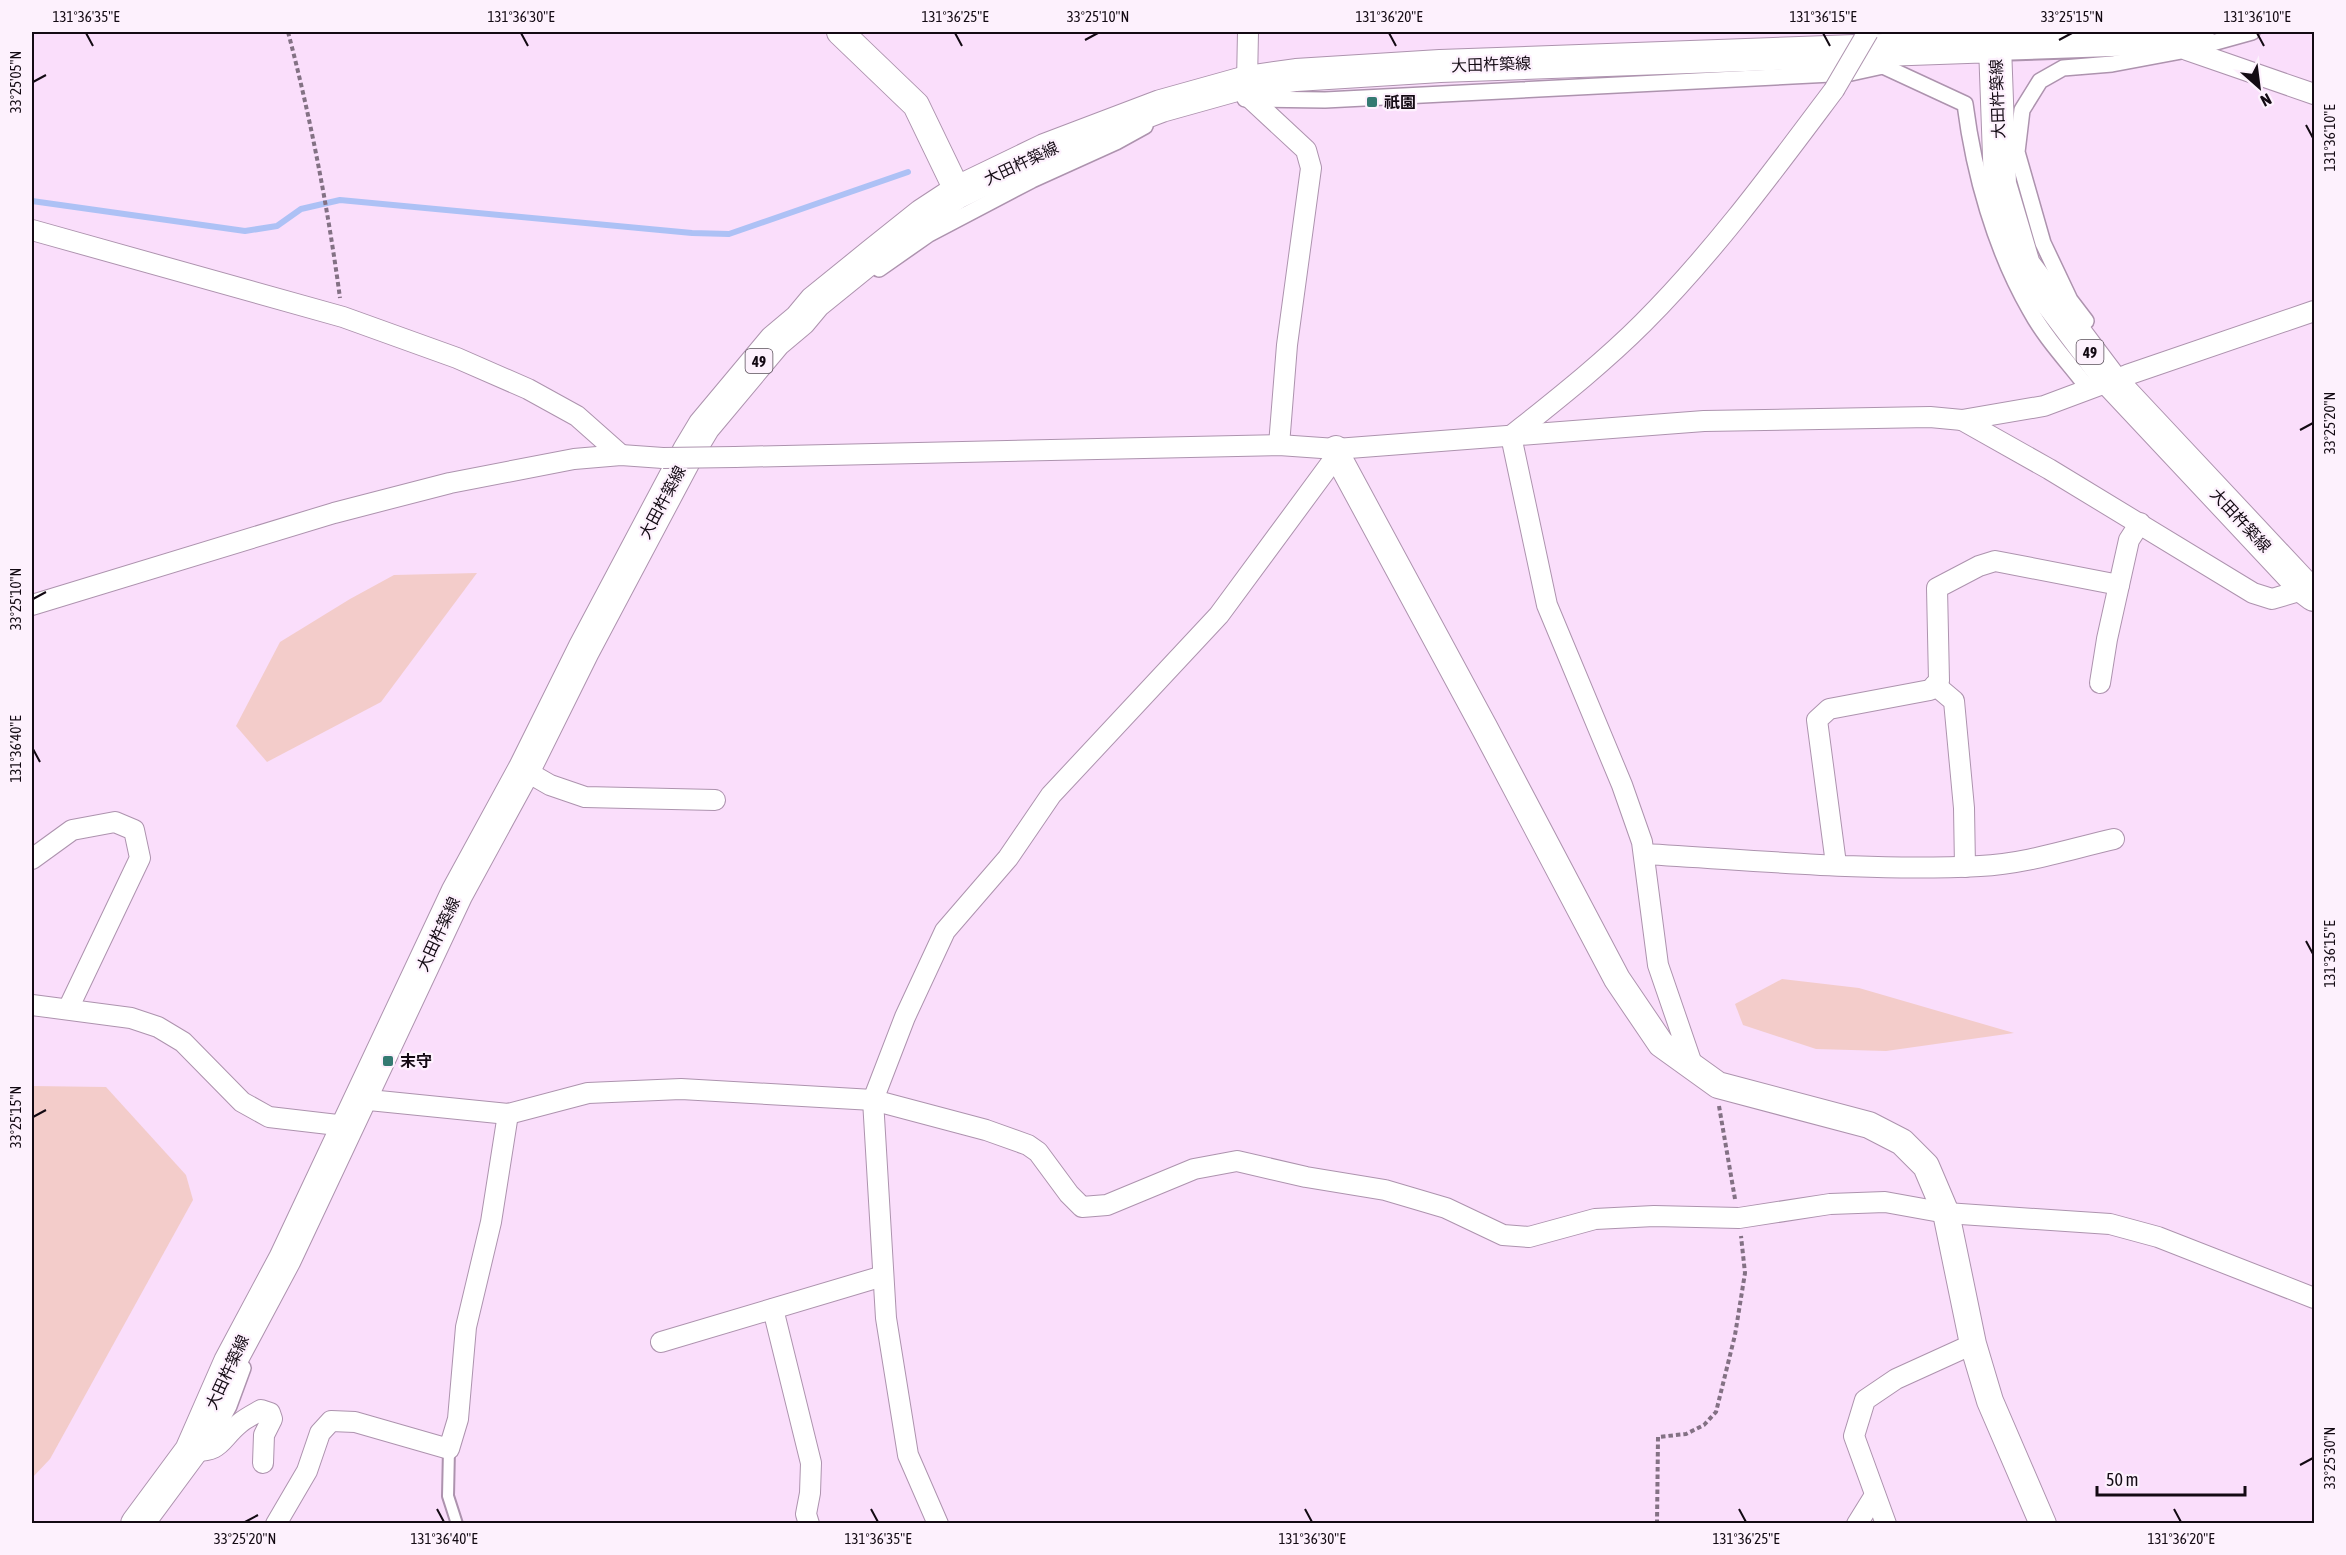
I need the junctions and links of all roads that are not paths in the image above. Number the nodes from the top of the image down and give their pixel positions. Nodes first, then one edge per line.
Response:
1 (840, 32) edge
2 (1248, 32) edge
3 (1868, 32) edge
4 (2252, 32) edge
5 (2064, 37) edge
6 (2185, 41) edge
7 (1995, 46) junction
8 (1249, 90) junction
9 (2314, 94) edge
10 (958, 192) junction
11 (32, 230) edge
12 (844, 298) dead end
13 (2314, 311) edge
14 (827, 313) dead end
15 (2112, 374) junction
16 (1962, 420) junction
17 (1511, 436) junction
18 (1279, 445) junction
19 (1336, 452) junction
20 (621, 455) junction
21 (2140, 523) junction
22 (2119, 585) junction
23 (2310, 592) edge
24 (32, 605) edge
25 (2100, 683) dead end
26 (1935, 685) junction
27 (527, 772) junction
28 (716, 800) dead end
29 (2114, 839) dead end
30 (1644, 854) junction
31 (32, 859) edge
32 (1836, 864) junction
33 (1965, 867) junction
34 (32, 1005) edge
35 (68, 1009) junction
36 (1693, 1067) junction
37 (873, 1100) junction
38 (358, 1110) junction
39 (508, 1114) junction
40 (1946, 1213) junction
41 (884, 1276) junction
42 (2314, 1298) edge
43 (773, 1309) junction
44 (661, 1342) dead end
45 (1973, 1344) junction
46 (449, 1449) junction
47 (198, 1451) junction
48 (263, 1463) dead end
49 (1875, 1495) junction
50 (804, 1522) edge
51 (137, 1524) edge
52 (155, 1524) edge
53 (276, 1524) edge
54 (457, 1524) edge
55 (938, 1524) edge
56 (1857, 1524) edge
57 (1886, 1524) edge
58 (2043, 1524) edge

1 - 10 street
2 - 8 street
3 - 17 street, bridge
4 - 6 street
5 - 6 main road
5 - 7 main road
6 - 9 street
6 - 15 street
7 - 8 main road, 大田杵築線 / 49
7 - 15 main road, 大田杵築線 / 49
8 - 10 main road, 大田杵築線 / 49
8 - 12 street
8 - 15 street
8 - 18 street
10 - 27 main road, 大田杵築線 / 49
11 - 20 street
13 - 15 street
14 - 27 street
15 - 16 street
15 - 23 main road, 大田杵築線 / 49
16 - 17 street
16 - 21 street
17 - 19 street
17 - 30 street
18 - 19 street
18 - 20 street, bridge
19 - 36 street
19 - 37 street
20 - 24 street
21 - 22 street
21 - 23 street
22 - 25 street
22 - 26 street
26 - 32 street
26 - 33 street
27 - 28 street
27 - 38 main road, 大田杵築線 / 49
29 - 33 street
30 - 32 street
30 - 36 street
31 - 35 street
32 - 33 street
34 - 35 street
35 - 38 street
36 - 40 street
37 - 39 street
37 - 40 street
37 - 41 street
38 - 39 street
38 - 47 main road, 大田杵築線 / 49
39 - 46 street
40 - 42 street
40 - 45 street
41 - 43 street
41 - 55 street
43 - 44 street
43 - 50 street
45 - 49 street
45 - 58 street
46 - 53 street
46 - 54 lane
47 - 48 street
47 - 51 main road, 大田杵築線 / 49
47 - 52 street
49 - 56 street
49 - 57 street

